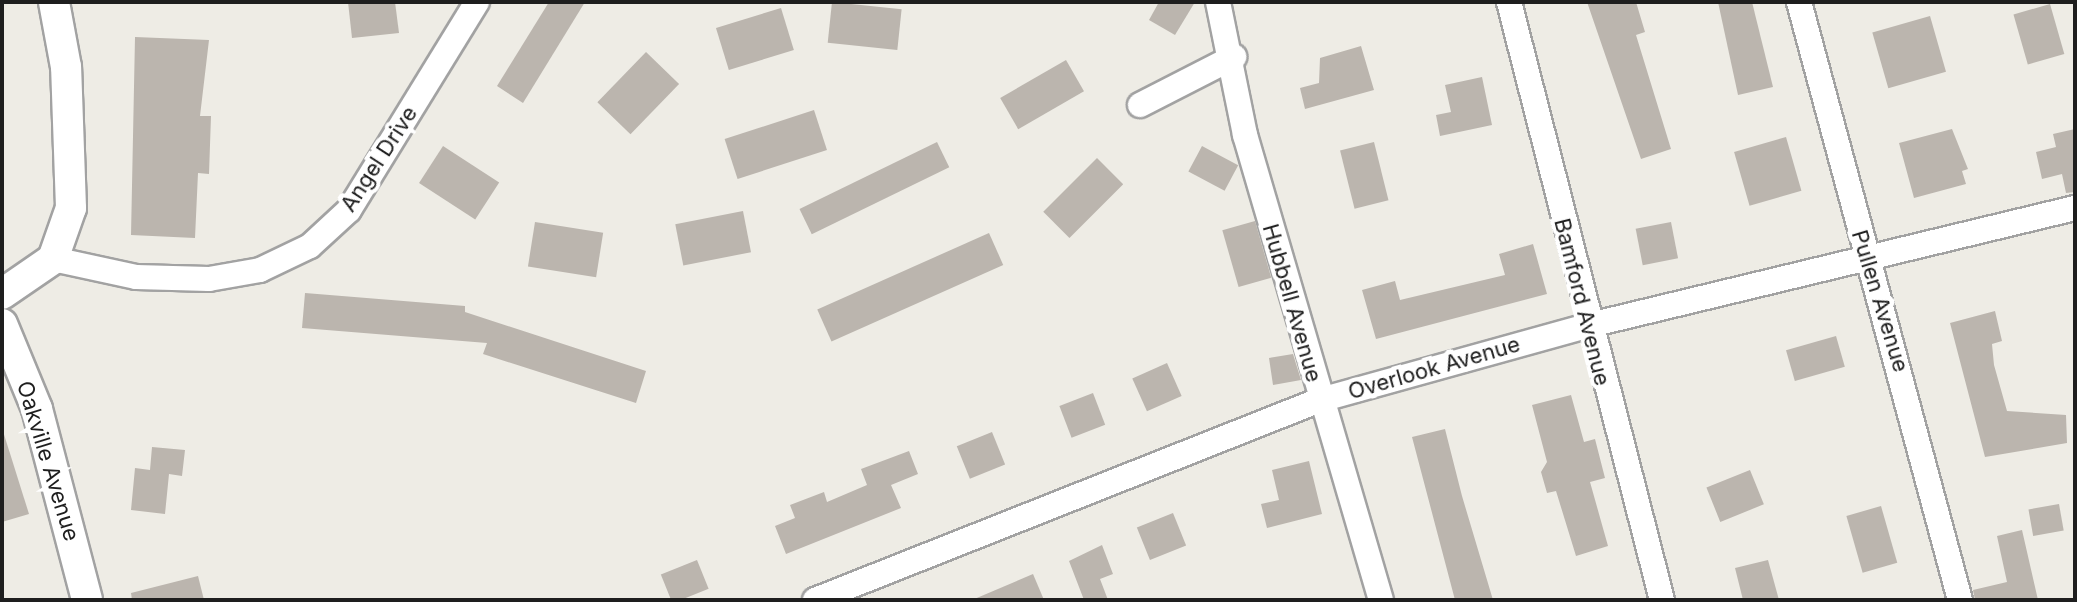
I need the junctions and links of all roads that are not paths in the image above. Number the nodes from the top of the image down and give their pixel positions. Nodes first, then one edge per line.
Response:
1 (54, 2) edge
2 (477, 2) edge
3 (1218, 2) edge
4 (1509, 2) edge
5 (1799, 2) edge
6 (1234, 57) junction
7 (1140, 105) dead end
8 (2075, 208) edge
9 (53, 259) junction
10 (1867, 263) junction
11 (2, 294) edge
12 (2, 324) edge
13 (1586, 326) junction
14 (1320, 400) junction
15 (87, 600) edge
16 (815, 600) edge
17 (1381, 600) edge
18 (1662, 600) edge
19 (1960, 600) edge

1 - 9 street
2 - 9 street, Angel Drive
3 - 6 street, Hubbell Avenue
4 - 13 street, Bamford Avenue
5 - 10 street, Pullen Avenue
6 - 7 street
6 - 14 street, Hubbell Avenue
8 - 10 street, Overlook Avenue
9 - 11 street
10 - 13 street, Overlook Avenue
10 - 19 street, Pullen Avenue
12 - 15 street, Oakville Avenue
13 - 14 street, Overlook Avenue
13 - 18 street, Bamford Avenue
14 - 16 street, Overlook Avenue
14 - 17 street, Hubbell Avenue

